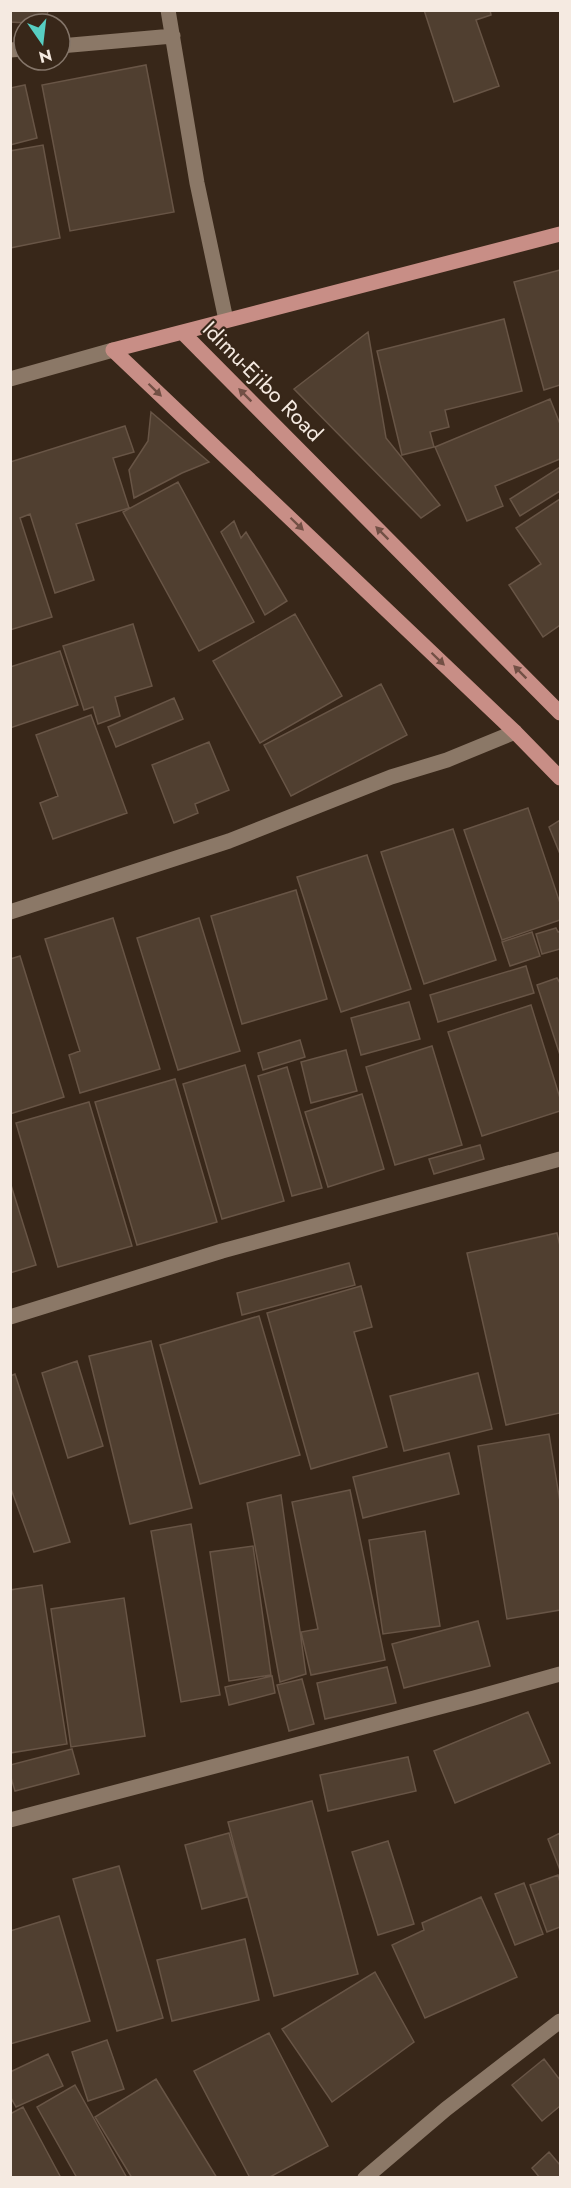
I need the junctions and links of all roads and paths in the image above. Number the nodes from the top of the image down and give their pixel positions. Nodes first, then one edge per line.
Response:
1 (168, 10) edge
2 (173, 36) junction
3 (72, 45) edge
4 (561, 234) edge
5 (226, 320) junction
6 (183, 333) junction
7 (113, 350) junction
8 (10, 379) edge
9 (561, 713) edge
10 (515, 732) junction
11 (561, 778) edge
12 (10, 912) edge
13 (561, 1159) edge
14 (10, 1317) edge
15 (561, 1674) edge
16 (10, 1820) edge
17 (561, 2021) edge
18 (365, 2178) edge

1 - 2 street
2 - 3 street
2 - 5 street
4 - 5 main road, Idimu-Ejibo Road
5 - 6 main road, Idimu-Ejibo Road
6 - 7 main road
9 -> 6 main road, Idimu-Ejibo Road
7 - 8 street
7 -> 10 main road
10 - 11 main road
10 - 12 street
13 - 14 street
15 - 16 street
17 - 18 street

